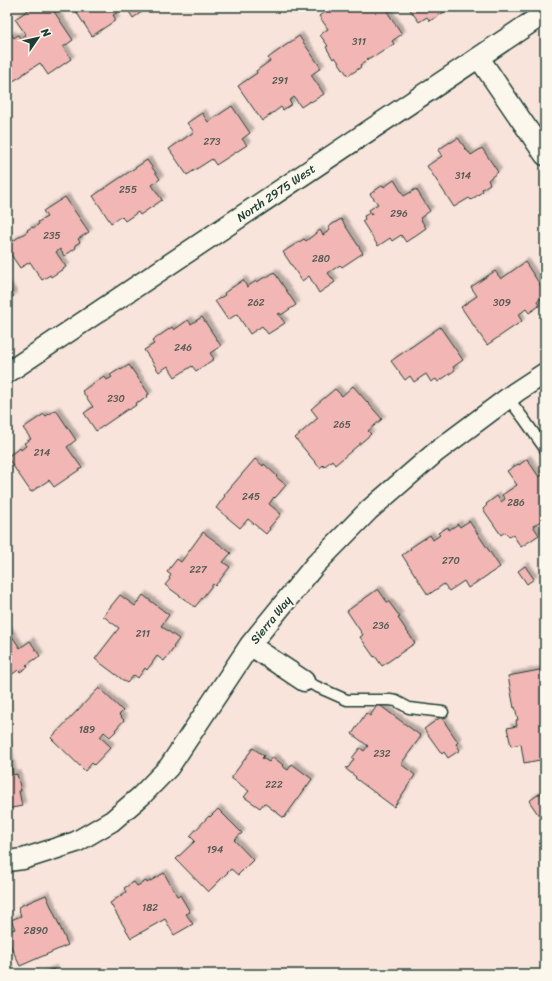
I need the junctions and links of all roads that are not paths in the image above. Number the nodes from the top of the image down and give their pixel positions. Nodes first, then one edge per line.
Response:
1 (545, 13) edge
2 (479, 58) junction
3 (545, 155) edge
4 (7, 373) edge
5 (545, 373) edge
6 (508, 398) junction
7 (545, 449) edge
8 (250, 645) junction
9 (304, 680) joint
10 (443, 712) dead end
11 (7, 861) edge

1 - 2 street, North 2975 West
2 - 3 street
2 - 4 street, North 2975 West
5 - 6 street, Sierra Way
6 - 7 lane
6 - 8 street, Sierra Way
8 - 9 street
8 - 11 street, Sierra Way
9 - 10 lane

